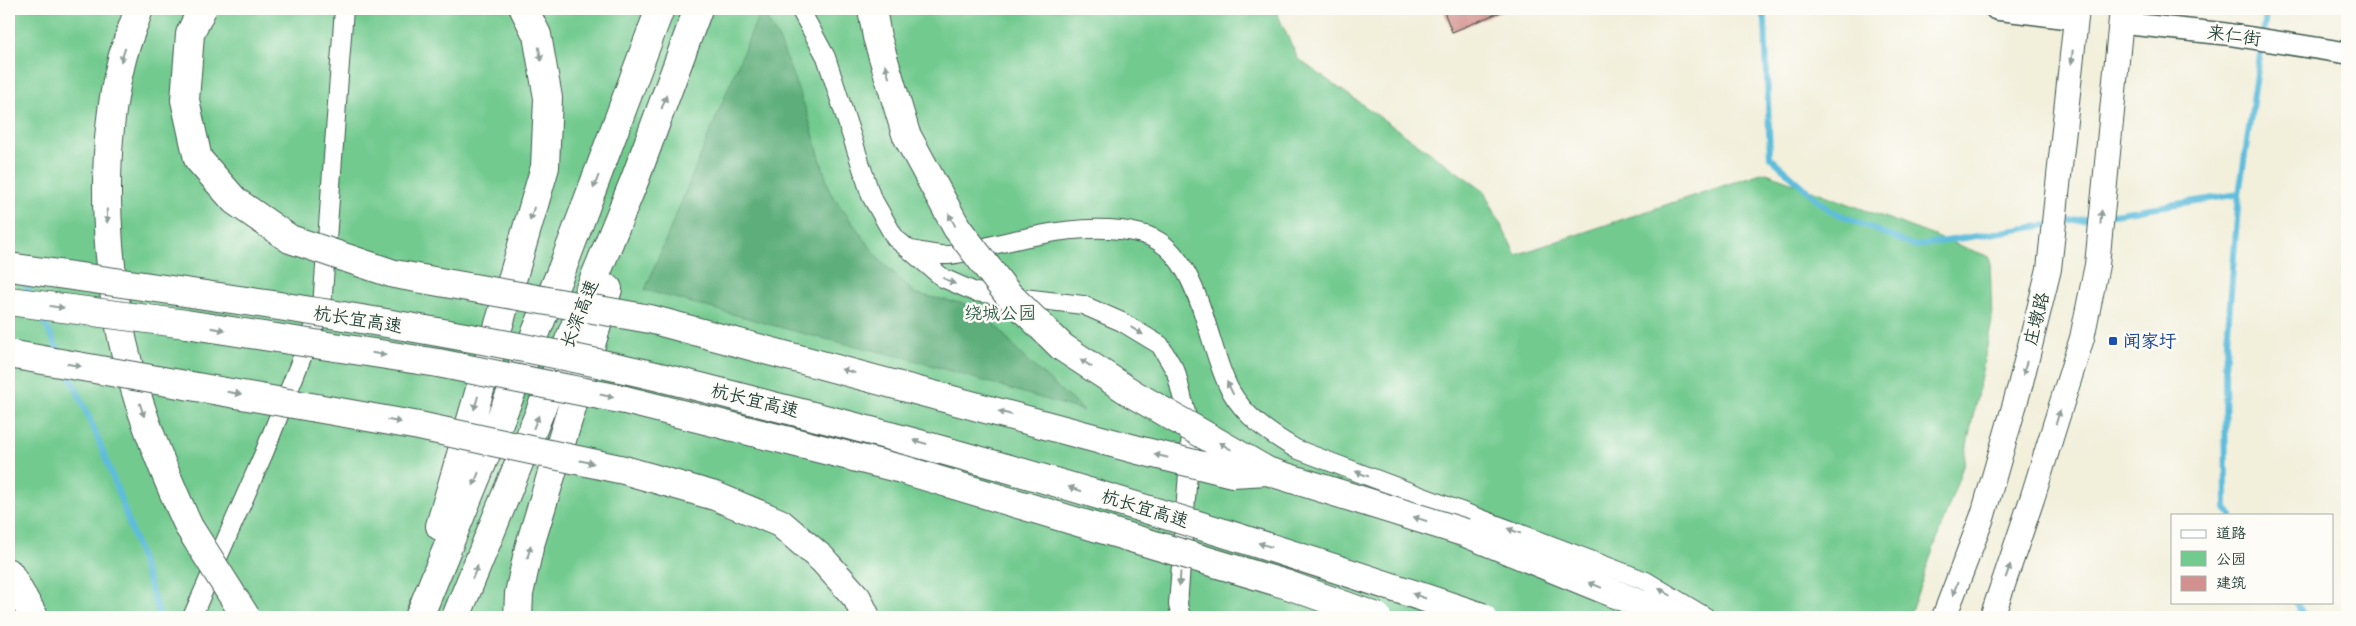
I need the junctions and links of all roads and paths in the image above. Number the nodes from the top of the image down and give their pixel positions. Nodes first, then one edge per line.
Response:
1 (139, 9) edge
2 (202, 9) edge
3 (344, 9) edge
4 (524, 9) edge
5 (660, 9) edge
6 (698, 9) edge
7 (800, 9) edge
8 (872, 9) edge
9 (1996, 9) edge
10 (2077, 14) edge
11 (2121, 16) edge
12 (2339, 52) edge
13 (635, 179) junction
14 (911, 250) junction
15 (9, 267) edge
16 (9, 301) edge
17 (9, 354) edge
18 (1267, 471) junction
19 (9, 573) edge
20 (34, 617) edge
21 (192, 617) edge
22 (246, 617) edge
23 (414, 617) edge
24 (419, 617) edge
25 (456, 617) edge
26 (518, 617) edge
27 (866, 617) edge
28 (1181, 617) edge
29 (1376, 617) edge
30 (1482, 617) edge
31 (1672, 617) edge
32 (1706, 617) edge
33 (1944, 617) edge
34 (1992, 617) edge

1 -> 22 highway, bridge
18 -> 2 highway, bridge
3 - 21 street
4 -> 23 highway
5 -> 24 highway, 长深高速
13 -> 6 highway, 长深高速
7 - 14 street
18 -> 8 highway, bridge
9 - 10 street
10 -> 33 main road, 庄墩路
11 - 12 street, 来仁街
34 -> 11 main road
25 -> 13 highway, 长深高速
26 -> 13 highway
14 -> 28 street
32 -> 14 street
30 -> 15 highway, 杭长宜高速, bridge
16 -> 29 highway, 杭长宜高速, bridge
17 -> 27 highway, bridge
31 -> 18 highway, bridge
19 - 20 highway

